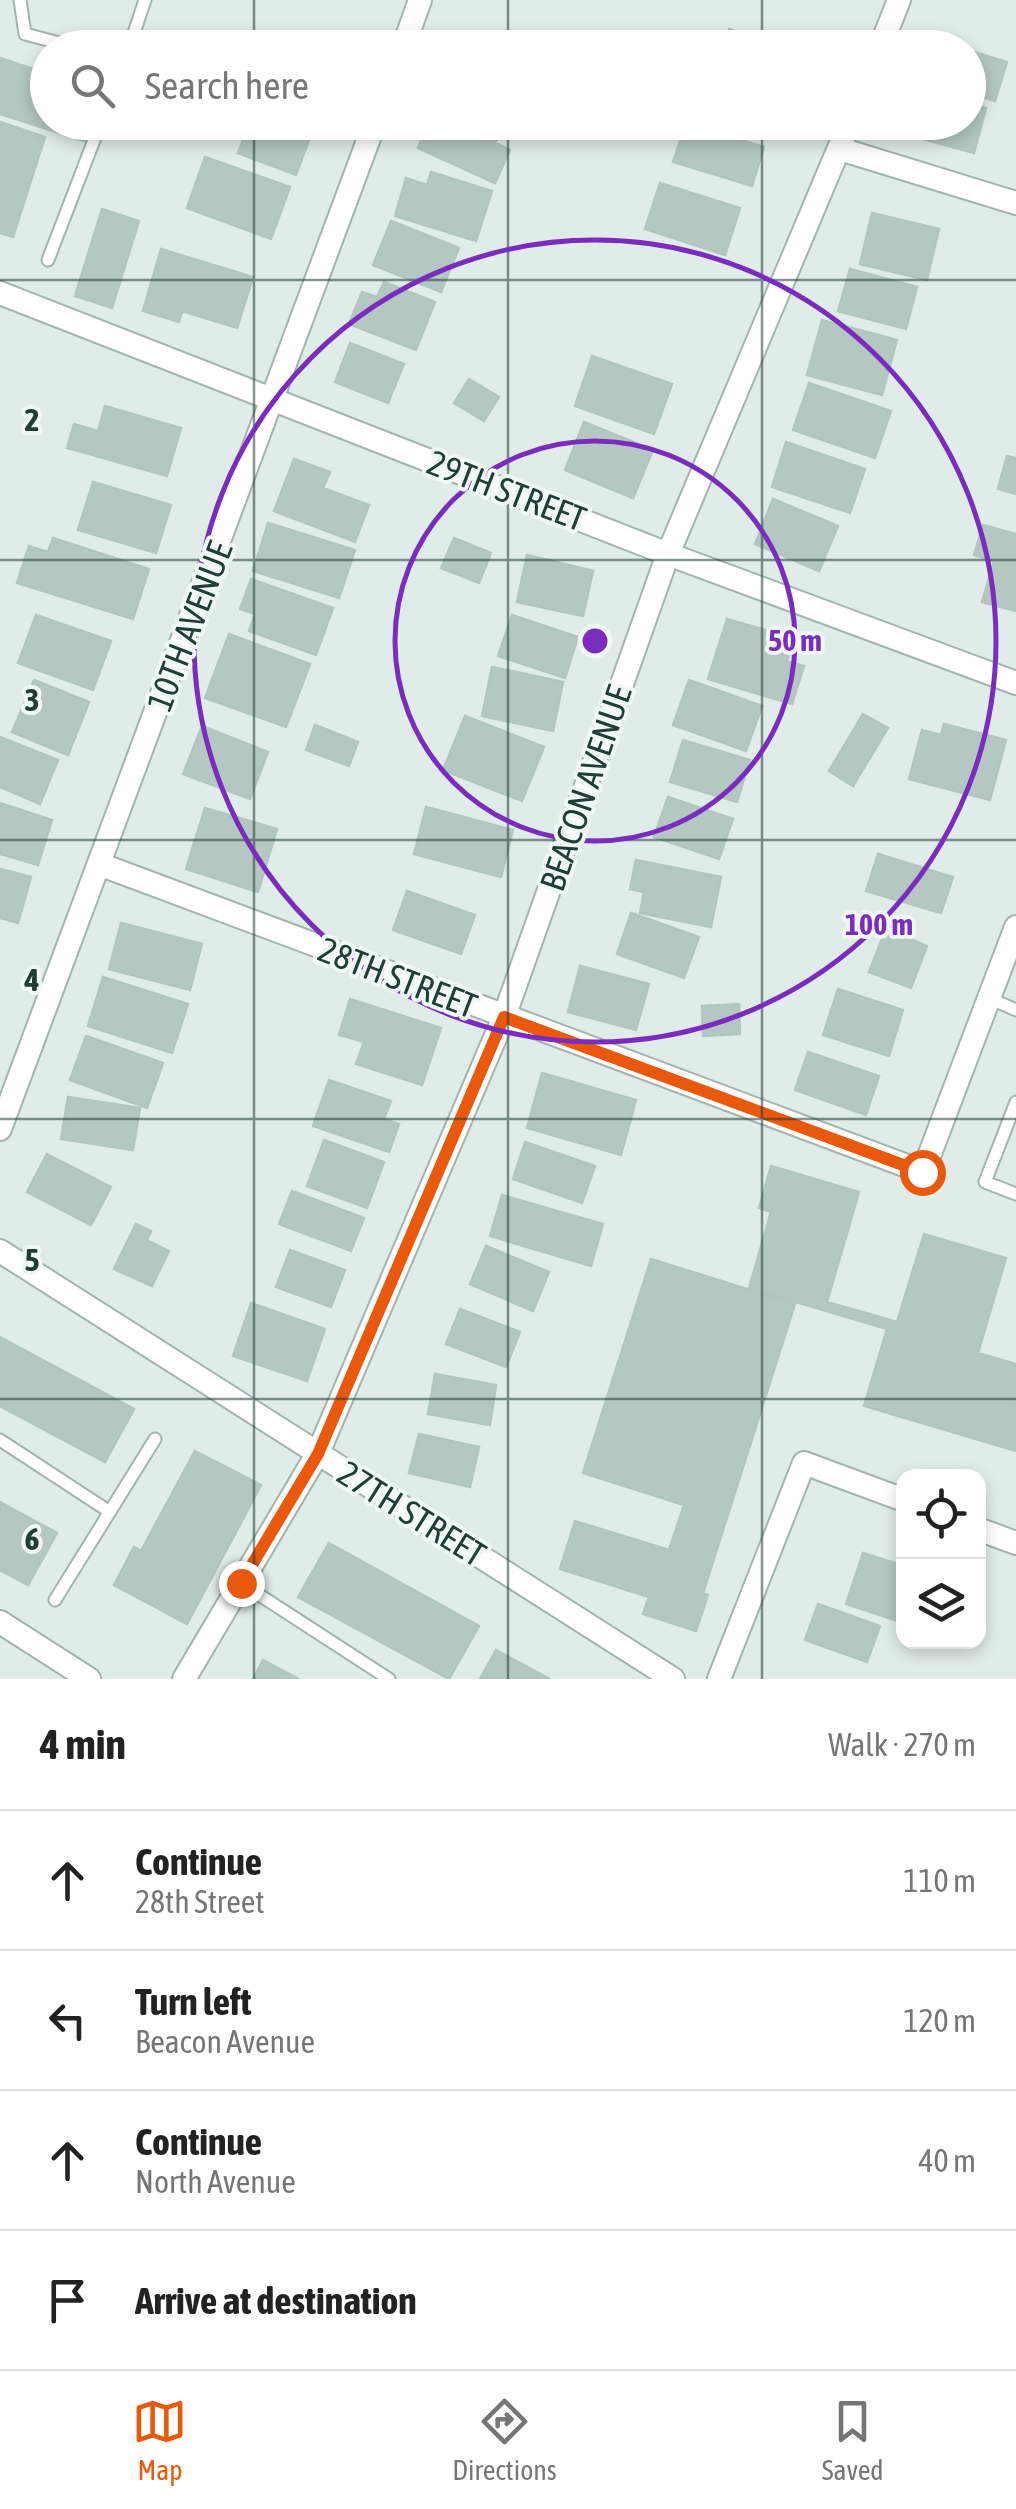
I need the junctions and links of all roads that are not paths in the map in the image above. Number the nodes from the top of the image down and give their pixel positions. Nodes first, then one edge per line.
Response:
1 (20, 0) edge
2 (145, 0) edge
3 (420, 0) edge
4 (899, 0) edge
5 (135, 30) edge
6 (409, 30) edge
7 (887, 30) edge
8 (30, 35) edge
9 (94, 140) edge
10 (369, 140) edge
11 (843, 140) edge
12 (840, 148) junction
13 (1016, 204) edge
14 (48, 260) dead end
15 (0, 293) edge
16 (274, 399) junction
17 (668, 554) junction
18 (1016, 683) edge
19 (99, 864) junction
20 (1016, 927) edge
21 (991, 999) junction
22 (1016, 1010) edge
23 (504, 1017) junction
24 (1016, 1102) edge
25 (0, 1128) edge
26 (1016, 1194) edge
27 (0, 1251) edge
28 (156, 1439) dead end
29 (0, 1440) edge
30 (318, 1454) junction
31 (896, 1497) edge
32 (110, 1512) junction
33 (986, 1532) edge
34 (1016, 1543) edge
35 (241, 1583) junction
36 (55, 1600) dead end
37 (0, 1622) edge
38 (89, 1679) edge
39 (184, 1679) edge
40 (389, 1679) edge
41 (673, 1679) edge
42 (719, 1679) edge

1 - 8 lane
2 - 5 lane
3 - 6 street
4 - 7 street
9 - 14 lane
10 - 16 street, 10TH AVENUE
11 - 12 street, BEACON AVENUE
12 - 13 street
12 - 17 street, BEACON AVENUE
15 - 16 street, 29TH STREET
16 - 17 street, 29TH STREET
16 - 19 street, 10TH AVENUE
17 - 18 street, 29TH STREET
17 - 23 street, BEACON AVENUE
19 - 23 street, 28TH STREET
19 - 25 street, 10TH AVENUE
20 - 21 street
21 - 22 lane
21 - 23 street, 28TH STREET
23 - 30 street, BEACON AVENUE
24 - 26 lane
27 - 30 street, 27TH STREET
28 - 32 lane
29 - 32 lane
30 - 35 street, BEACON AVENUE
30 - 41 street, 27TH STREET
31 - 42 street
32 - 36 lane
33 - 34 street
35 - 39 street, BEACON AVENUE
35 - 40 lane
37 - 38 street

